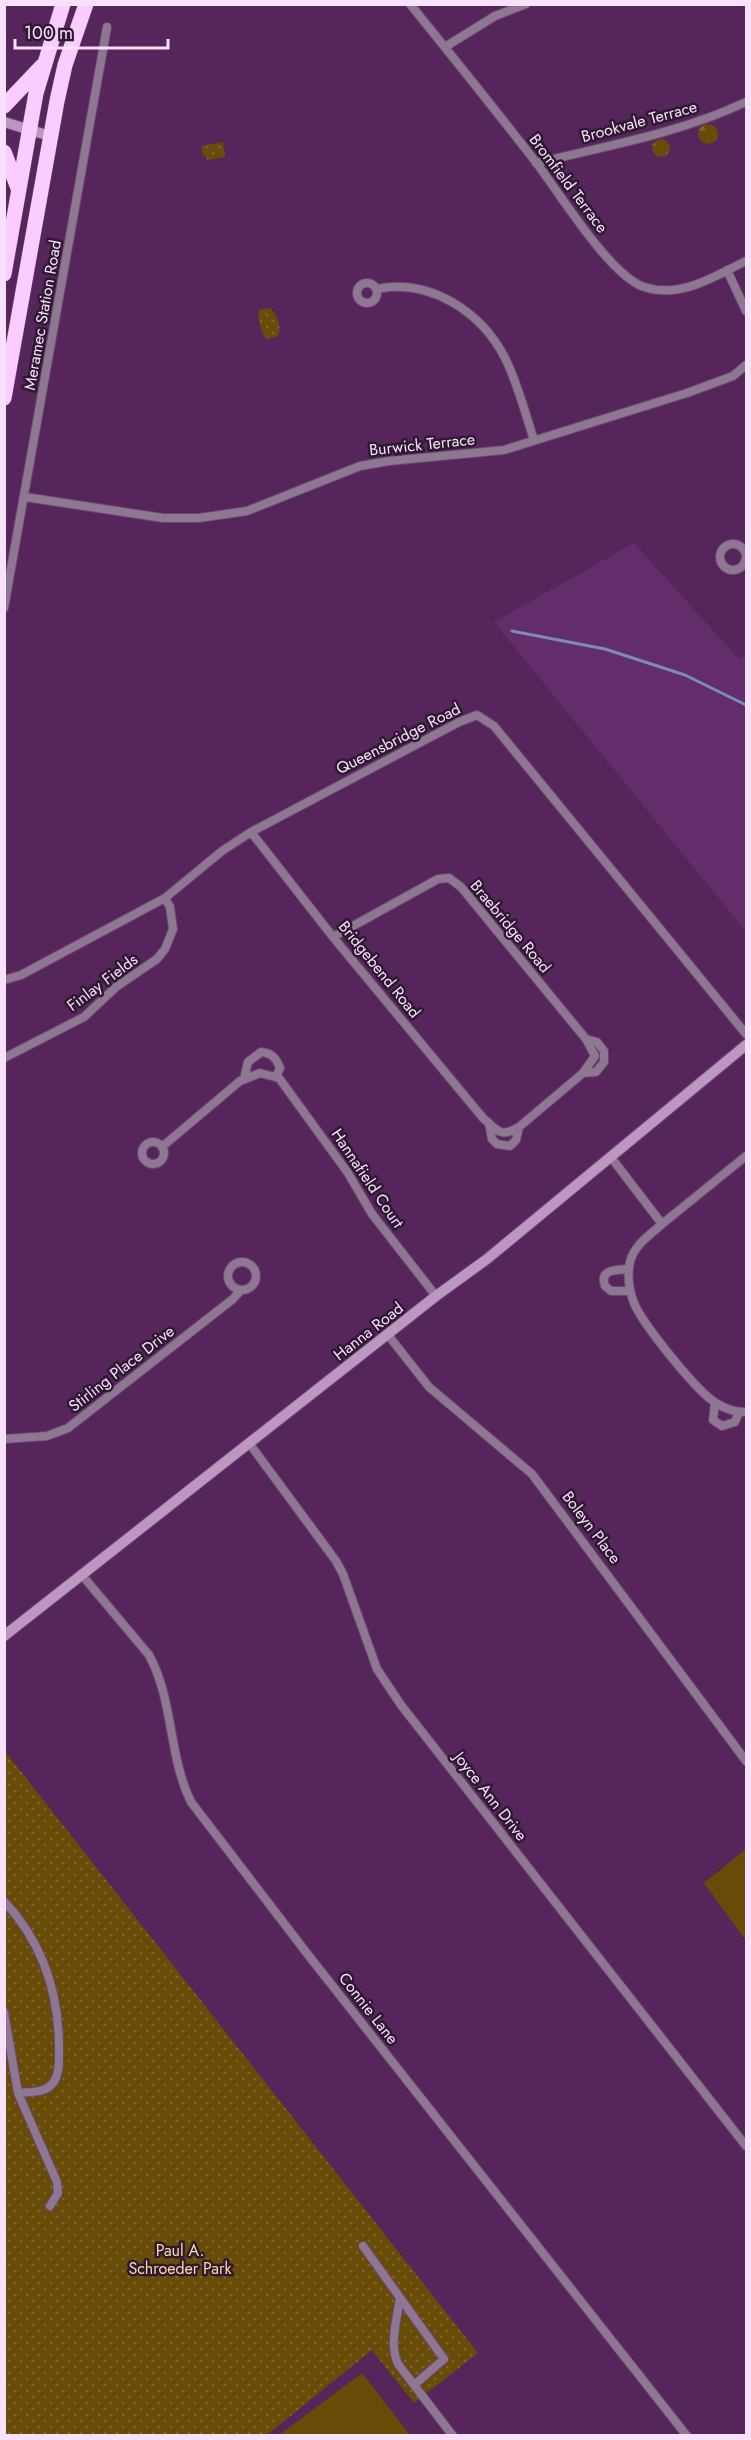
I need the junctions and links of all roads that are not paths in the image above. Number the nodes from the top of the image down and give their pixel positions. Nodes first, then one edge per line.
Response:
1 (63, 4) edge
2 (86, 4) edge
3 (410, 4) edge
4 (526, 4) edge
5 (107, 27) dead end
6 (445, 47) junction
7 (44, 64) junction
8 (747, 102) edge
9 (4, 106) edge
10 (4, 122) edge
11 (4, 130) edge
12 (28, 131) junction
13 (50, 136) junction
14 (4, 152) edge
15 (536, 163) junction
16 (19, 193) junction
17 (747, 261) edge
18 (728, 270) junction
19 (4, 274) edge
20 (377, 289) dead end
21 (747, 311) edge
22 (747, 365) edge
23 (4, 398) edge
24 (534, 440) junction
25 (25, 497) junction
26 (4, 608) edge
27 (251, 832) junction
28 (165, 898) junction
29 (333, 937) junction
30 (4, 980) edge
31 (747, 1034) edge
32 (586, 1039) junction
33 (747, 1045) edge
34 (595, 1056) joint
35 (4, 1058) edge
36 (583, 1073) junction
37 (276, 1077) junction
38 (244, 1079) junction
39 (489, 1123) junction
40 (519, 1127) junction
41 (162, 1146) dead end
42 (610, 1156) junction
43 (747, 1156) edge
44 (662, 1224) junction
45 (629, 1269) junction
46 (241, 1290) dead end
47 (630, 1291) junction
48 (436, 1296) junction
49 (388, 1335) junction
50 (715, 1403) junction
51 (743, 1412) edge
52 (4, 1439) edge
53 (249, 1443) junction
54 (81, 1574) junction
55 (4, 1636) edge
56 (747, 1761) edge
57 (4, 1901) edge
58 (4, 2012) edge
59 (18, 2093) junction
60 (747, 2146) edge
61 (50, 2206) dead end
62 (363, 2246) dead end
63 (400, 2298) junction
64 (414, 2385) junction
65 (453, 2436) edge
66 (687, 2436) edge

1 - 7 highway
2 - 13 highway
3 - 6 street, Bromfield Terrace
4 - 6 street
5 - 25 street, Meramec Station Road
6 - 15 street, Bromfield Terrace
7 - 9 highway
7 - 12 highway
8 - 15 street, Brookvale Terrace
10 - 12 street
11 - 12 street
12 - 13 street
12 - 16 highway
13 - 23 highway
14 - 16 highway
15 - 18 street, Bromfield Terrace
16 - 19 highway
17 - 18 street, Bromfield Terrace
18 - 21 street
20 - 24 street
22 - 24 street, Burwick Terrace
24 - 25 street, Burwick Terrace
25 - 26 street, Meramec Station Road
27 - 28 street, Queensbridge Road
27 - 29 street, Bridgebend Road
27 - 31 street, Queensbridge Road
28 - 30 street, Queensbridge Road
28 - 35 street, Finlay Fields
29 - 32 street, Braebridge Road
29 - 39 street, Bridgebend Road
32 - 34 street, Braebridge Road
32 - 36 street, Braebridge Road
33 - 42 street, Hanna Road
34 - 36 street, Bridgebend Road
36 - 40 street, Bridgebend Road
37 - 38 street
37 - 38 street, Hannafield Court
37 - 48 street, Hannafield Court
38 - 41 street, Hannafield Court
39 - 40 street
39 - 40 street, Bridgebend Road
42 - 44 street
42 - 48 street, Hanna Road
43 - 44 street
44 - 45 street
45 - 47 street
45 - 47 street
46 - 52 street, Stirling Place Drive
47 - 50 street
48 - 49 street, Hanna Road
49 - 53 street, Hanna Road
49 - 56 street, Boleyn Place
50 - 51 street
50 - 51 street
53 - 54 street, Hanna Road
53 - 60 street, Joyce Ann Drive
54 - 55 street, Hanna Road
54 - 66 street, Connie Lane
57 - 59 street
58 - 59 street
59 - 61 street
62 - 63 street
63 - 64 street
63 - 64 street
64 - 65 street

